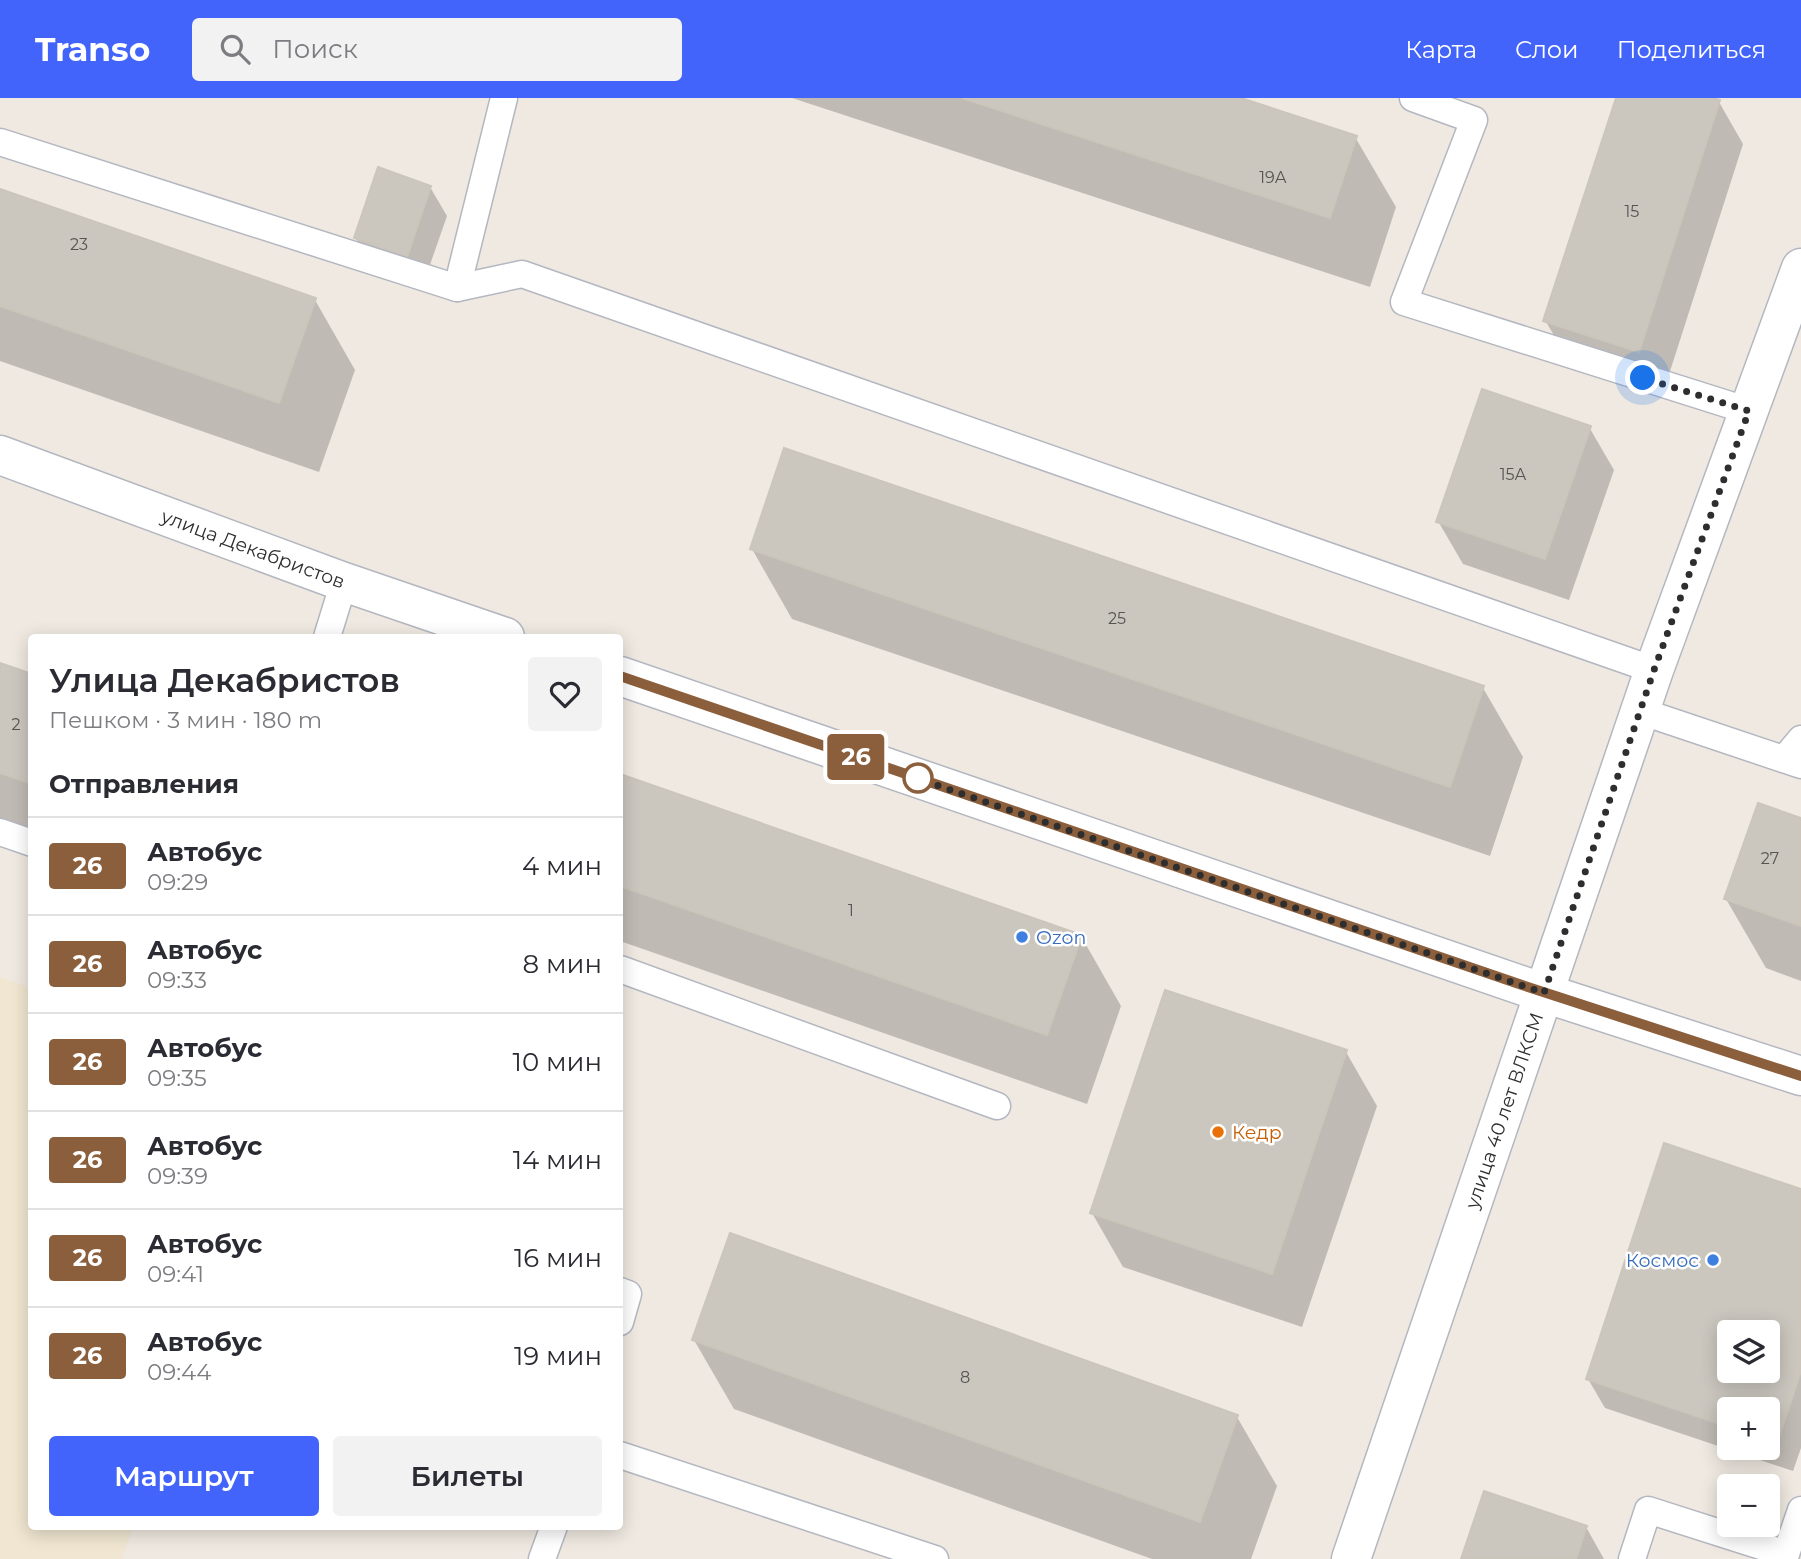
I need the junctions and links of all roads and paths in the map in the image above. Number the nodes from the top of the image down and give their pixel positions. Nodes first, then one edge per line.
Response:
1 (504, 98) edge
2 (1413, 98) edge
3 (1478, 109) edge
4 (0, 142) edge
5 (1801, 268) edge
6 (457, 288) junction
7 (1749, 411) junction
8 (0, 455) edge
9 (344, 582) junction
10 (328, 634) edge
11 (496, 634) edge
12 (1654, 670) junction
13 (623, 677) edge
14 (1640, 711) junction
15 (1801, 739) edge
16 (1793, 762) edge
17 (0, 832) edge
18 (28, 842) edge
19 (623, 970) edge
20 (1544, 993) junction
21 (1801, 1076) edge
22 (997, 1105) dead end
23 (623, 1292) edge
24 (623, 1312) edge
25 (623, 1456) edge
26 (1801, 1510) edge
27 (553, 1530) edge
28 (542, 1559) edge
29 (935, 1559) edge
30 (1351, 1559) edge
31 (1632, 1559) edge

1 - 6 lane
2 - 3 lane
3 - 7 lane
4 - 6 lane
5 - 7 main road, улица 40 лет ВЛКСМ
6 - 12 lane
7 - 12 main road, улица 40 лет ВЛКСМ
8 - 9 main road, улица Декабристов
9 - 10 lane
9 - 11 main road, улица Декабристов
12 - 14 main road, улица 40 лет ВЛКСМ
13 - 20 main road
14 - 16 lane
14 - 20 main road, улица 40 лет ВЛКСМ
15 - 16 lane
17 - 18 lane
19 - 22 lane
20 - 21 main road
20 - 30 main road, улица 40 лет ВЛКСМ
23 - 24 lane
25 - 29 lane
26 - 31 lane
27 - 28 lane

